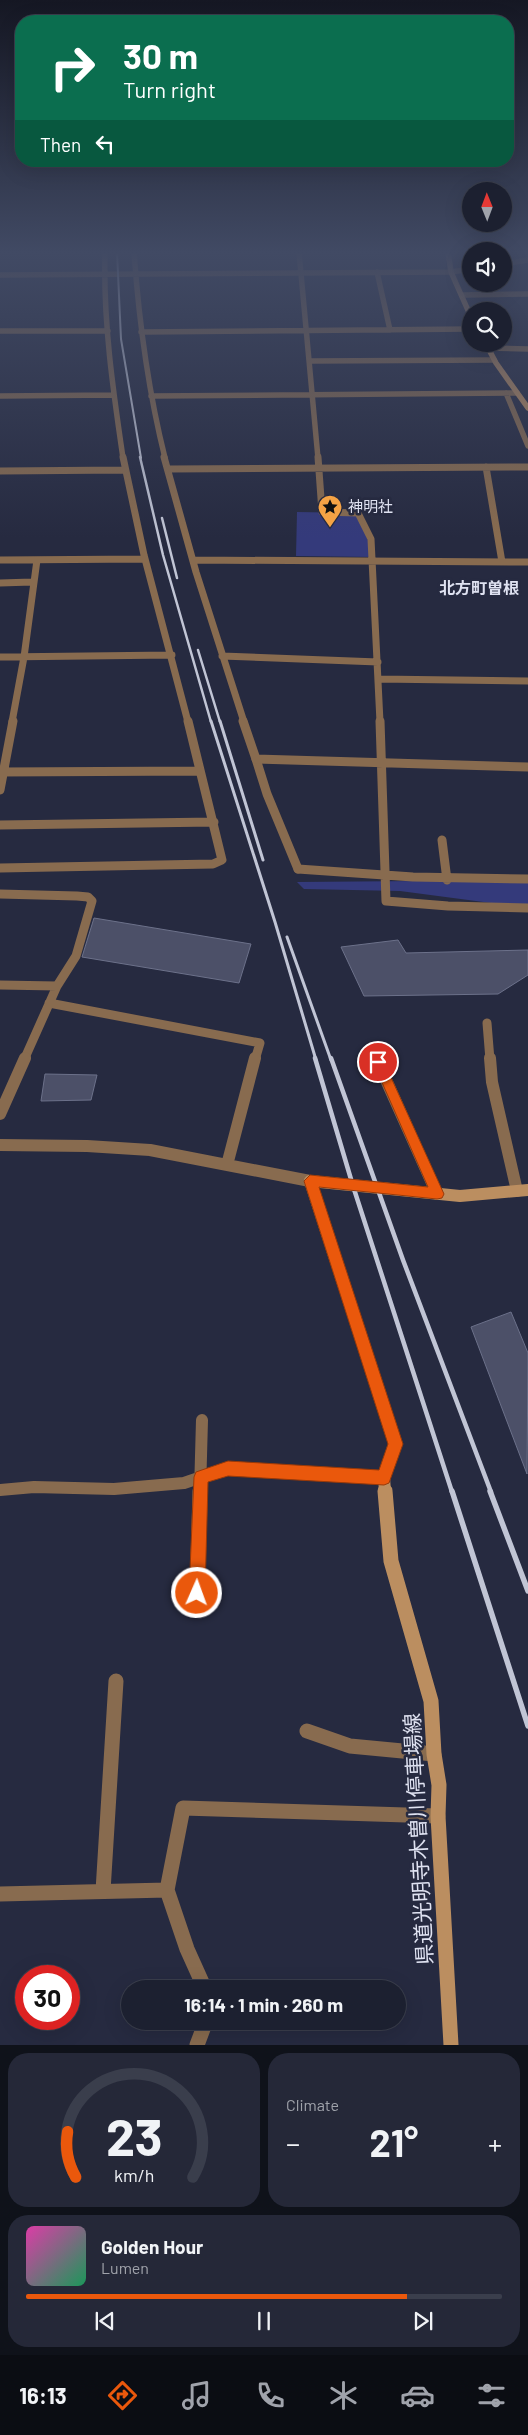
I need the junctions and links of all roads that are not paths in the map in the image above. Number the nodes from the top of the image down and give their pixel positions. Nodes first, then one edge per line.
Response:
1 (110, 347) edge
2 (143, 347) edge
3 (309, 347) edge
4 (490, 352) edge
5 (494, 360) junction
6 (310, 362) junction
7 (506, 393) junction
8 (517, 393) junction
9 (114, 395) junction
10 (314, 395) junction
11 (0, 396) edge
12 (151, 396) junction
13 (526, 401) edge
14 (528, 408) edge
15 (528, 446) edge
16 (486, 467) junction
17 (528, 467) edge
18 (318, 468) junction
19 (168, 469) junction
20 (125, 470) junction
21 (0, 471) edge
22 (145, 559) junction
23 (0, 560) edge
24 (37, 560) junction
25 (193, 560) junction
26 (372, 561) junction
27 (502, 562) junction
28 (528, 562) edge
29 (32, 582) junction
30 (0, 583) edge
31 (172, 655) junction
32 (222, 656) junction
33 (0, 657) edge
34 (24, 657) junction
35 (378, 662) junction
36 (379, 679) junction
37 (528, 682) edge
38 (256, 759) junction
39 (382, 763) junction
40 (528, 767) edge
41 (200, 771) junction
42 (2, 772) edge
43 (0, 790) edge
44 (214, 822) junction
45 (0, 825) edge
46 (442, 840) dead end
47 (0, 868) edge
48 (385, 877) junction
49 (528, 879) edge
50 (447, 880) junction
51 (0, 894) edge
52 (528, 908) edge
53 (0, 985) edge
54 (57, 986) junction
55 (49, 1003) junction
56 (487, 1023) dead end
57 (378, 1062) dead end
58 (0, 1114) edge
59 (0, 1145) edge
60 (227, 1165) junction
61 (310, 1181) junction
62 (522, 1190) edge
63 (437, 1194) junction
64 (202, 1420) dead end
65 (201, 1477) junction
66 (384, 1477) junction
67 (0, 1490) edge
68 (197, 1593) dead end
69 (116, 1681) dead end
70 (308, 1731) dead end
71 (434, 1754) junction
72 (438, 1816) junction
73 (167, 1890) junction
74 (103, 1891) junction
75 (0, 1894) edge
76 (201, 1980) edge
77 (203, 2030) edge
78 (197, 2045) edge
79 (451, 2045) edge

1 - 9 street
2 - 12 street
3 - 6 street
4 - 5 main road
5 - 6 street
5 - 8 main road
6 - 10 street
7 - 8 street
7 - 10 street
7 - 15 street
8 - 13 main road
9 - 11 street
9 - 20 street
10 - 12 street
10 - 18 street
12 - 19 street
13 - 14 main road
16 - 17 street
16 - 18 street
16 - 27 street
18 - 19 street
18 - 26 street
19 - 25 street
20 - 21 street
20 - 22 street
22 - 24 street
22 - 31 street
23 - 24 street
24 - 29 street
25 - 26 street
25 - 32 street
26 - 27 street
26 - 35 street
27 - 28 street
29 - 30 street
29 - 34 street
31 - 34 street
31 - 41 street
32 - 35 street
32 - 38 street
33 - 34 street
34 - 42 street
35 - 36 street
36 - 37 street
36 - 39 street
38 - 39 street
38 - 48 street
39 - 40 street
39 - 48 street
41 - 42 street
41 - 44 street
42 - 43 street
44 - 45 street
44 - 47 street
46 - 50 street
48 - 50 street
48 - 52 street
49 - 50 street
51 - 54 street
53 - 54 street
54 - 55 street
55 - 58 street
55 - 60 street
56 - 62 street
57 - 63 street
59 - 60 street
60 - 61 street
61 - 63 main road
61 - 66 main road, 県道光明寺木曽川停車場線
62 - 63 main road
64 - 65 street
65 - 66 street
65 - 67 street
65 - 68 street
66 - 71 main road, 県道光明寺木曽川停車場線
69 - 74 street
70 - 71 street
71 - 72 main road, 県道光明寺木曽川停車場線
72 - 73 street
72 - 79 main road, 県道光明寺木曽川停車場線
73 - 74 street
73 - 76 street
74 - 75 street
77 - 78 street

